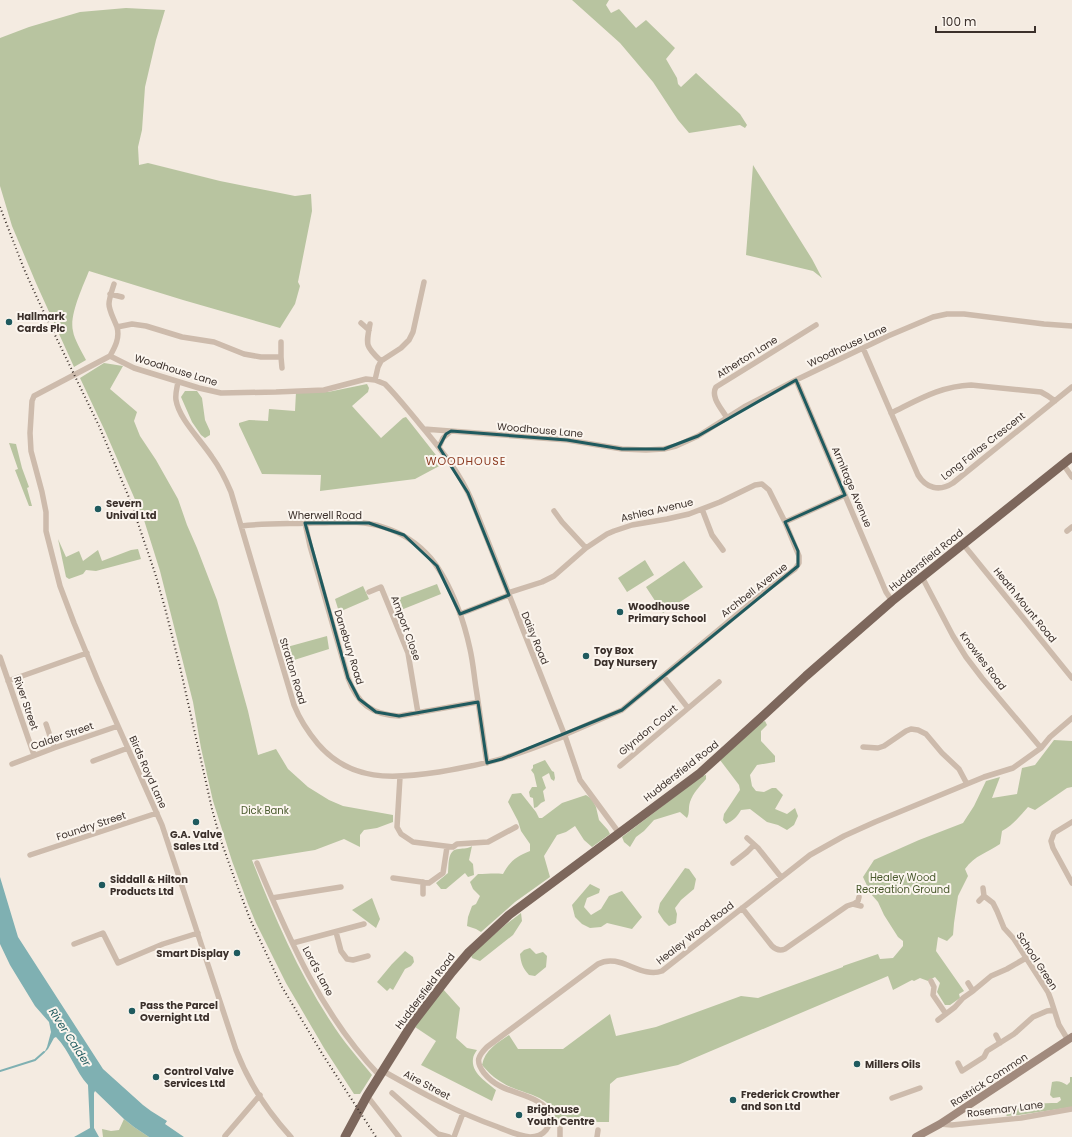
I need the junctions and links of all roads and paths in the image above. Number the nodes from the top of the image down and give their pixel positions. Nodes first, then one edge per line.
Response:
1 (424, 282) dead end
2 (114, 284) dead end
3 (110, 294) junction
4 (122, 297) dead end
5 (361, 323) dead end
6 (816, 325) dead end
7 (1072, 326) edge
8 (117, 327) junction
9 (281, 342) dead end
10 (862, 348) junction
11 (110, 356) junction
12 (281, 357) junction
13 (381, 361) junction
14 (282, 368) dead end
15 (375, 380) junction
16 (796, 380) junction
17 (178, 382) junction
18 (1072, 387) edge
19 (1055, 401) junction
20 (891, 413) junction
21 (727, 418) junction
22 (424, 429) junction
23 (451, 431) junction
24 (439, 447) junction
25 (1072, 457) edge
26 (1063, 464) junction
27 (1072, 477) edge
28 (846, 495) junction
29 (702, 509) junction
30 (554, 511) dead end
31 (785, 522) junction
32 (305, 523) junction
33 (241, 526) junction
34 (1072, 527) edge
35 (1067, 531) dead end
36 (963, 544) junction
37 (586, 548) junction
38 (723, 550) dead end
39 (922, 577) junction
40 (369, 592) dead end
41 (508, 594) junction
42 (892, 601) junction
43 (460, 614) junction
44 (87, 653) junction
45 (0, 657) edge
46 (664, 676) junction
47 (1072, 678) edge
48 (8, 681) junction
49 (719, 682) dead end
50 (478, 702) junction
51 (688, 708) junction
52 (418, 713) junction
53 (1072, 718) edge
54 (46, 724) dead end
55 (118, 726) junction
56 (564, 735) junction
57 (863, 747) dead end
58 (1043, 747) junction
59 (54, 748) junction
60 (128, 748) junction
61 (34, 755) junction
62 (93, 761) dead end
63 (487, 763) junction
64 (12, 764) dead end
65 (620, 766) dead end
66 (400, 777) junction
67 (967, 784) junction
68 (157, 813) junction
69 (1072, 822) edge
70 (516, 827) dead end
71 (619, 833) junction
72 (747, 838) dead end
73 (754, 845) junction
74 (447, 847) junction
75 (30, 855) dead end
76 (257, 863) dead end
77 (732, 864) dead end
78 (781, 877) junction
79 (393, 878) dead end
80 (423, 882) junction
81 (1072, 883) edge
82 (341, 887) dead end
83 (983, 888) dead end
84 (423, 894) dead end
85 (984, 896) junction
86 (859, 897) dead end
87 (272, 898) junction
88 (979, 901) dead end
89 (854, 904) junction
90 (861, 906) dead end
91 (742, 908) junction
92 (364, 924) dead end
93 (336, 932) junction
94 (198, 933) junction
95 (293, 943) junction
96 (74, 944) dead end
97 (368, 956) dead end
98 (1026, 958) junction
99 (931, 981) dead end
100 (968, 983) dead end
101 (973, 991) junction
102 (1054, 1010) junction
103 (946, 1014) junction
104 (938, 1020) dead end
105 (996, 1035) dead end
106 (1070, 1038) edge
107 (1000, 1043) junction
108 (958, 1064) dead end
109 (382, 1074) junction
110 (920, 1088) dead end
111 (392, 1093) dead end
112 (260, 1095) junction
113 (892, 1098) dead end
114 (365, 1100) junction
115 (1072, 1109) edge
116 (463, 1113) junction
117 (940, 1124) junction
118 (560, 1128) dead end
119 (598, 1130) dead end
120 (225, 1136) dead end
121 (518, 1136) edge
122 (291, 1137) edge
123 (345, 1137) edge
124 (399, 1137) edge
125 (448, 1137) edge
126 (454, 1137) edge
127 (560, 1137) edge
128 (597, 1137) edge
129 (916, 1137) edge

1 - 13 street
2 - 3 street
3 - 4 street
3 - 8 street
5 - 13 street
6 - 21 street, Atherton Lane
7 - 10 street, Woodhouse Lane
8 - 11 street
8 - 12 street
9 - 12 street
10 - 16 street, Woodhouse Lane
10 - 20 street, Long Fallas Crescent
11 - 17 street, Woodhouse Lane
11 - 44 street, Birds Royd Lane
12 - 14 street
13 - 15 street
15 - 17 street, Woodhouse Lane
15 - 22 street
16 - 21 street, Woodhouse Lane
16 - 28 street, Armitage Avenue
17 - 33 street, Stratton Road
18 - 19 street, Long Fallas Crescent
19 - 20 street
19 - 20 street, Long Fallas Crescent
21 - 23 street, Woodhouse Lane
22 - 23 street, Woodhouse Lane
22 - 24 street
23 - 24 street
24 - 41 street, Daisy Road
25 - 26 main road, Huddersfield Road
26 - 27 street
26 - 36 main road, Huddersfield Road
28 - 31 street
28 - 42 street, Armitage Avenue
29 - 31 street, Ashlea Avenue
29 - 37 street, Ashlea Avenue
29 - 38 street
30 - 37 street
31 - 46 street, Archbell Avenue
32 - 33 street, Wherwell Road
32 - 43 street, Wherwell Road
32 - 52 street, Danebury Road
33 - 66 street, Stratton Road
34 - 35 street
36 - 39 main road, Huddersfield Road
36 - 47 street, Heath Mount Road
37 - 41 street, Ashlea Avenue
39 - 42 main road, Huddersfield Road
39 - 58 street, Knowles Road
40 - 52 street, Amport Close
41 - 43 street
41 - 56 street, Daisy Road
42 - 71 main road, Huddersfield Road
43 - 50 street, Wherwell Road
44 - 48 street
44 - 55 street, Birds Royd Lane
45 - 48 street, River Street
46 - 51 street, Glyndon Court
46 - 56 street, Archbell Avenue
48 - 61 street, River Street
49 - 51 street, Glyndon Court
50 - 52 street, Danebury Road
50 - 63 street, Wherwell Road
51 - 65 street, Glyndon Court
53 - 58 street, Healey Wood Road
54 - 59 street
55 - 59 street, Calder Street
55 - 60 street, Birds Royd Lane
56 - 63 street, Stratton Road
56 - 71 street, Daisy Road
57 - 67 street
58 - 67 street, Healey Wood Road
59 - 61 street, Calder Street
60 - 62 street
60 - 68 street, Birds Royd Lane
61 - 64 street, Calder Street
63 - 66 street, Stratton Road
66 - 74 street
67 - 78 street, Healey Wood Road
68 - 75 street, Foundry Street
68 - 94 street, Birds Royd Lane
69 - 81 street
70 - 74 street
71 - 109 main road, Huddersfield Road
72 - 73 street
73 - 77 street
73 - 78 street
74 - 80 street
76 - 87 street, Lord's Lane
78 - 91 street, Healey Wood Road
79 - 80 street
80 - 84 street
82 - 87 street
83 - 85 street
85 - 88 street
85 - 98 street, School Green
86 - 89 street
87 - 95 street, Lord's Lane
89 - 90 street
89 - 91 street
91 - 121 street, Healey Wood Road
92 - 93 street
93 - 95 street
93 - 97 street
94 - 96 street
94 - 112 street, Birds Royd Lane
95 - 109 street, Lord's Lane
98 - 101 street
98 - 102 street, School Green
99 - 103 street
100 - 101 street
101 - 103 street
102 - 106 street, School Green
102 - 107 street
103 - 104 street
105 - 107 street
106 - 117 street, Rastrick Common
107 - 108 street
109 - 114 main road, Huddersfield Road
109 - 116 street, Aire Street
110 - 113 street
111 - 125 street
112 - 120 street
112 - 122 street, Birds Royd Lane
114 - 123 main road, Huddersfield Road
114 - 124 street
115 - 117 street, Rosemary Lane
116 - 121 street, Healey Wood Road
116 - 126 street
117 - 129 street, Rastrick Common
118 - 127 street
119 - 128 street

